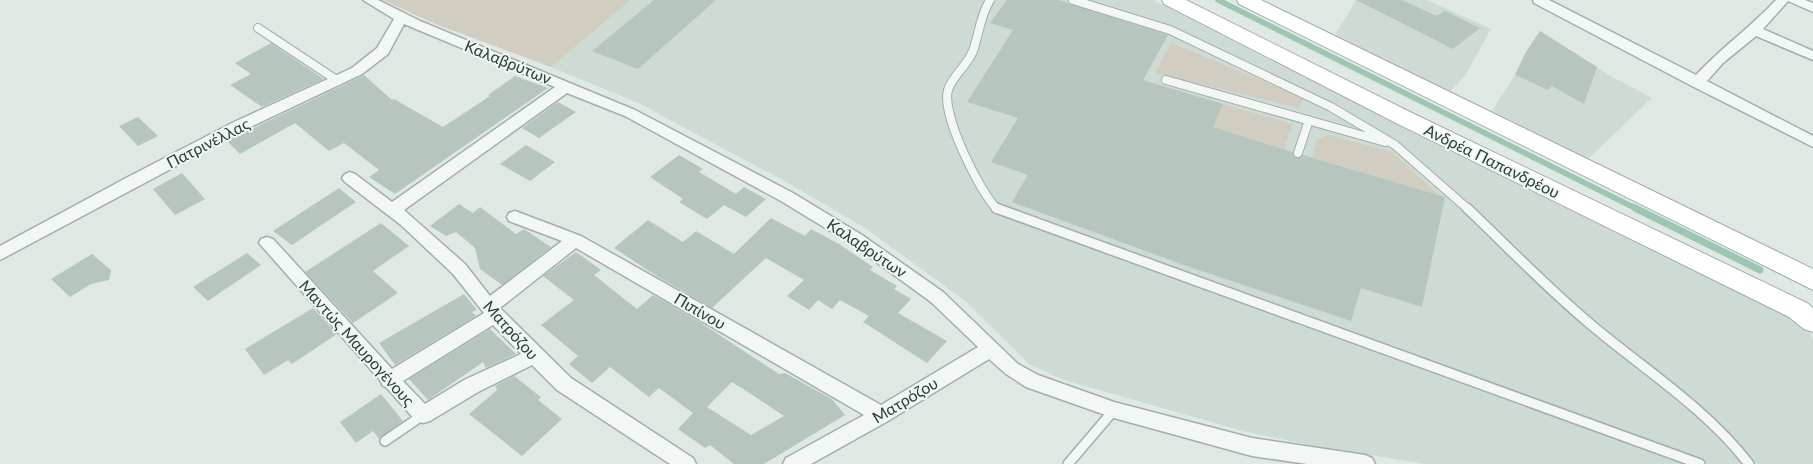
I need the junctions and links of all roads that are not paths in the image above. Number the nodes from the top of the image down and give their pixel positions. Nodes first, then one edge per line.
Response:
1 (369, 0) edge
2 (990, 0) edge
3 (1073, 0) edge
4 (1171, 0) edge
5 (1246, 0) edge
6 (1539, 0) edge
7 (1783, 0) edge
8 (1794, 0) edge
9 (1813, 8) edge
10 (402, 18) junction
11 (258, 28) dead end
12 (1754, 30) junction
13 (1813, 56) edge
14 (1166, 80) dead end
15 (338, 81) junction
16 (1697, 83) junction
17 (567, 86) junction
18 (1309, 120) junction
19 (1813, 142) edge
20 (1395, 145) junction
21 (1298, 153) dead end
22 (350, 178) dead end
23 (392, 210) junction
24 (515, 217) dead end
25 (575, 240) junction
26 (267, 244) dead end
27 (0, 254) edge
28 (1771, 258) junction
29 (1813, 280) edge
30 (1752, 288) junction
31 (492, 311) junction
32 (1813, 322) edge
33 (990, 349) junction
34 (534, 356) junction
35 (389, 380) junction
36 (1114, 410) junction
37 (423, 415) junction
38 (881, 415) junction
39 (385, 441) dead end
40 (677, 462) edge
41 (793, 464) edge
42 (1068, 464) edge
43 (1364, 464) edge
44 (1700, 464) edge
45 (1749, 464) edge

1 - 10 street, Καλαβρύτων
2 - 44 lane
3 - 20 lane
4 - 30 main road, Ανδρέα Παπανδρέου
5 - 28 main road
6 - 16 street
7 - 12 street
8 - 9 street
10 - 15 street, Πατρινέλλας
10 - 17 street, Καλαβρύτων
11 - 15 lane
12 - 13 street
12 - 16 street
14 - 18 lane
15 - 27 street, Πατρινέλλας
16 - 19 street
17 - 23 street
17 - 33 street, Καλαβρύτων
18 - 20 lane
18 - 21 lane
20 - 45 lane
22 - 23 street, Ματρόζου
23 - 31 street, Ματρόζου
24 - 25 street, Πιπίνου
25 - 31 street
25 - 38 street, Πιπίνου
26 - 35 street, Μαντώς Μαυρογένους
28 - 29 main road
28 - 30 main road
30 - 32 main road, Ανδρέα Παπανδρέου
31 - 34 street, Ματρόζου
31 - 35 street
33 - 36 street, Καλαβρύτων
33 - 38 street, Ματρόζου
34 - 37 street, Μαντώς Μαυρογένους
34 - 40 street, Ματρόζου
35 - 37 street, Μαντώς Μαυρογένους
36 - 42 lane
36 - 43 street, Καλαβρύτων
37 - 39 lane
38 - 41 street, Ματρόζου

